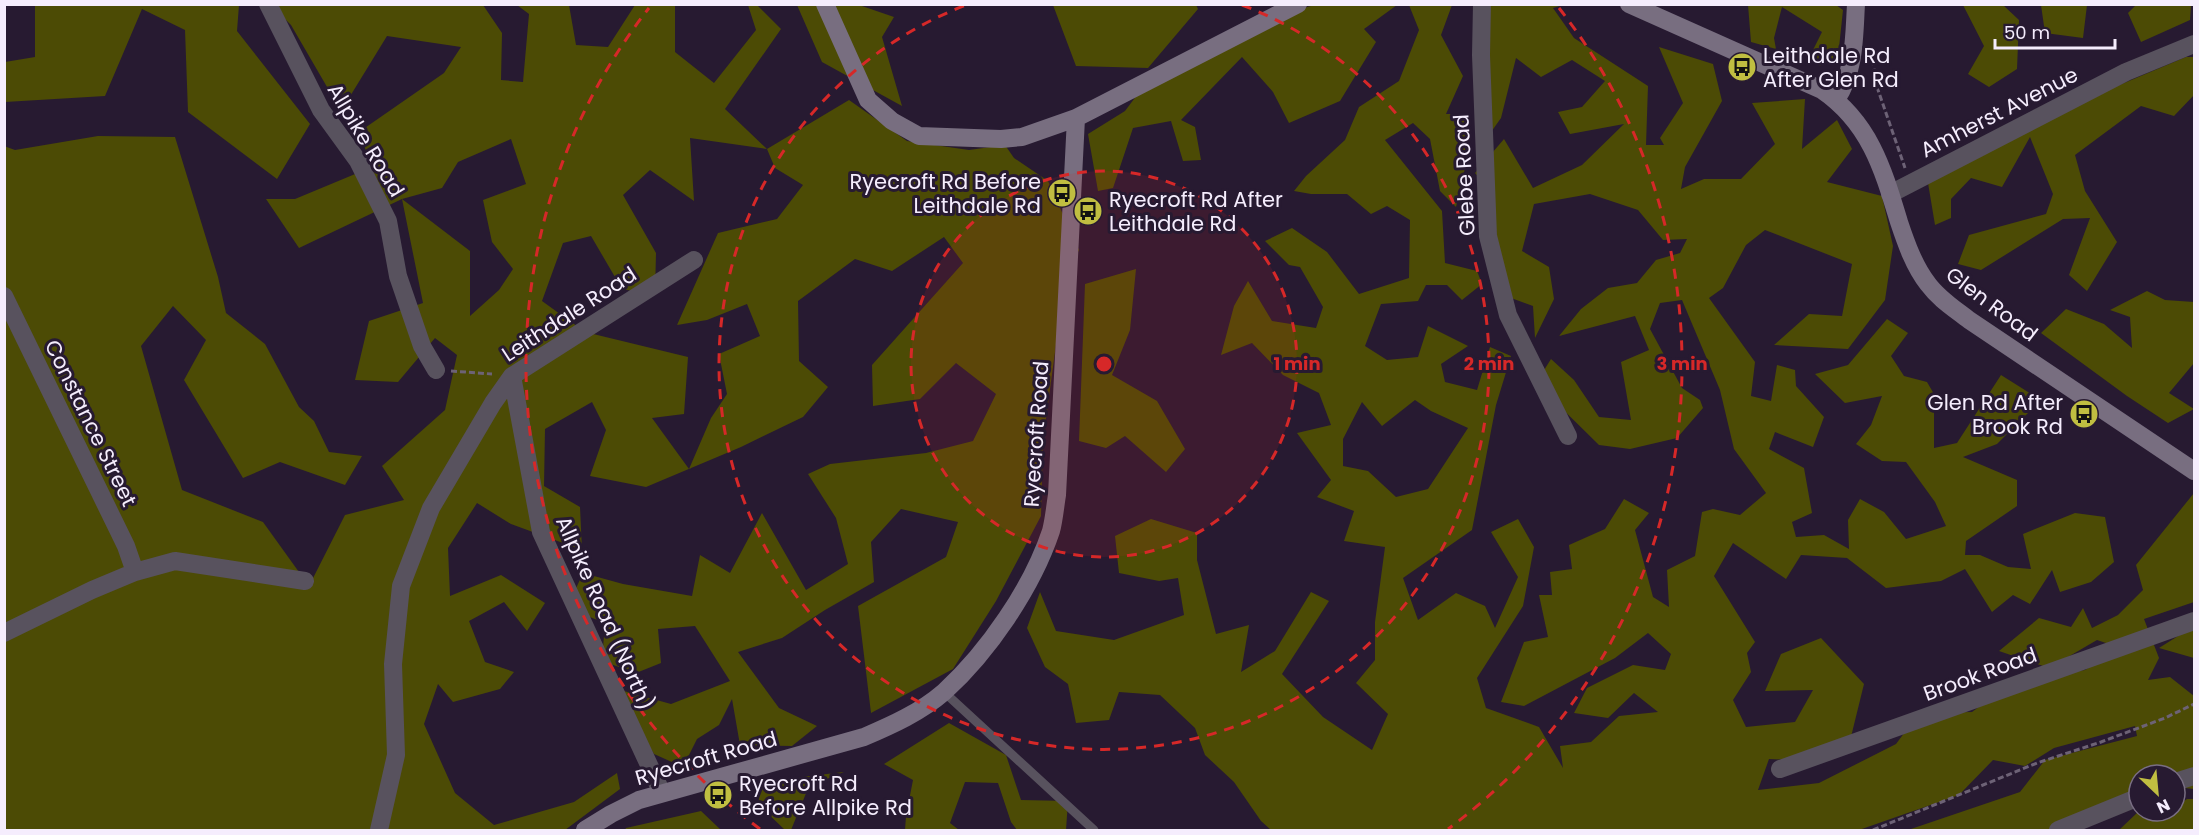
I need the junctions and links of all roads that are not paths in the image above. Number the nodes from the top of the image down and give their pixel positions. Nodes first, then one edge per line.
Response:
1 (268, 4) edge
2 (825, 4) edge
3 (1298, 4) edge
4 (1482, 4) edge
5 (1629, 4) edge
6 (1856, 4) edge
7 (2194, 44) edge
8 (1836, 100) junction
9 (1076, 118) junction
10 (1890, 194) junction
11 (694, 260) dead end
12 (4, 296) edge
13 (436, 370) road end
14 (512, 376) junction
15 (1568, 436) dead end
16 (2194, 471) edge
17 (135, 572) junction
18 (305, 582) dead end
19 (2194, 621) edge
20 (4, 633) edge
21 (944, 692) junction
22 (1780, 769) dead end
23 (662, 793) junction
24 (2127, 802) edge
25 (379, 831) edge
26 (585, 831) edge
27 (1094, 831) edge
28 (2058, 831) edge

1 - 13 street, Allpike Road
2 - 9 street
3 - 9 street
4 - 15 street, Glebe Road
5 - 8 street
6 - 8 street
7 - 10 street, Amherst Avenue
8 - 10 street, Glen Road
9 - 21 street, Ryecroft Road
10 - 16 street, Glen Road
11 - 14 street, Leithdale Road
12 - 17 street, Constance Street
14 - 23 street, Allpike Road (North)
14 - 25 street, Leithdale Road
17 - 18 street
17 - 20 street
19 - 22 street, Brook Road
21 - 23 street, Ryecroft Road
21 - 27 lane
23 - 26 street, Ryecroft Road
24 - 28 street

